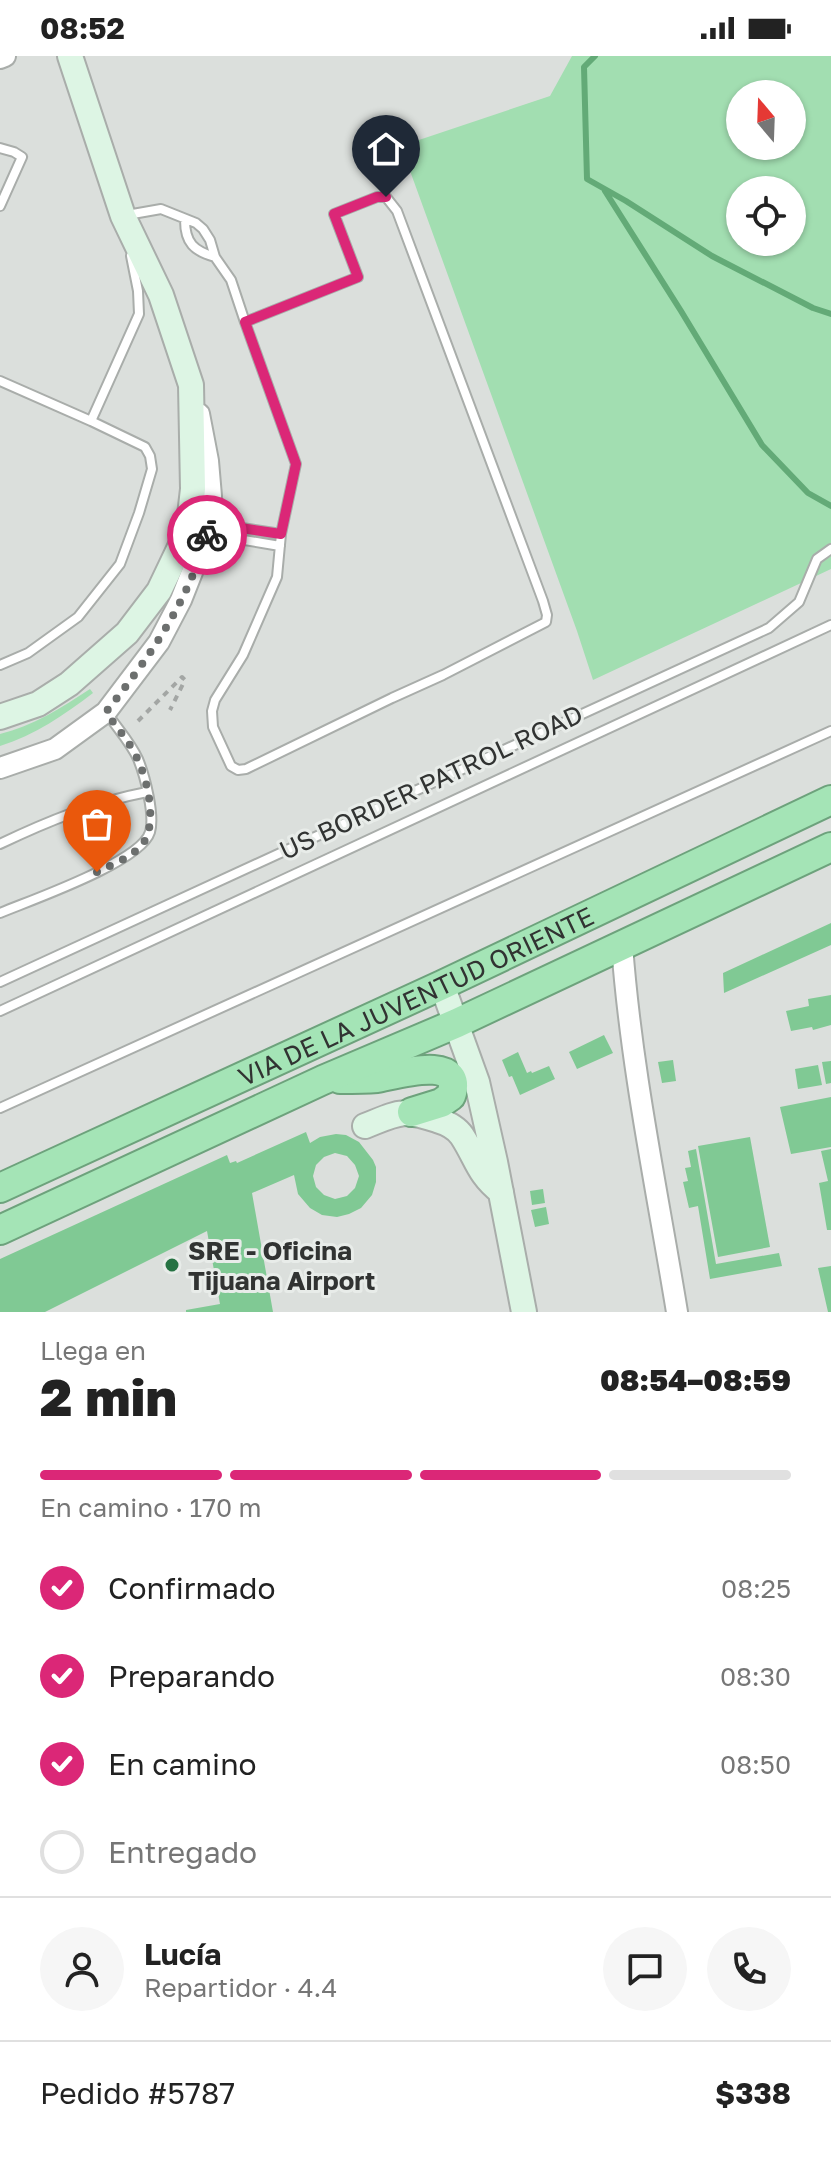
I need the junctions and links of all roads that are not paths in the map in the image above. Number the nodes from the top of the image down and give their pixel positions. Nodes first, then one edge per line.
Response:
1 (70, 56) edge
2 (0, 148) edge
3 (0, 206) edge
4 (123, 216) junction
5 (185, 220) junction
6 (215, 257) junction
7 (245, 322) junction
8 (0, 381) edge
9 (191, 385) junction
10 (91, 421) junction
11 (208, 528) junction
12 (281, 534) junction
13 (280, 546) junction
14 (831, 549) edge
15 (831, 625) edge
16 (0, 665) edge
17 (106, 712) junction
18 (0, 717) edge
19 (831, 731) edge
20 (0, 768) edge
21 (147, 792) junction
22 (831, 800) edge
23 (0, 844) edge
24 (831, 847) edge
25 (0, 913) edge
26 (622, 945) junction
27 (0, 982) edge
28 (442, 985) junction
29 (0, 1011) edge
30 (457, 1023) junction
31 (323, 1080) junction
32 (0, 1108) edge
33 (412, 1112) junction
34 (0, 1188) edge
35 (501, 1192) junction
36 (0, 1230) edge
37 (524, 1312) edge
38 (677, 1312) edge

1 - 4 main road
2 - 3 lane
4 - 5 lane
4 - 9 main road
4 - 10 lane
5 - 6 lane
5 - 6 lane
6 - 7 lane
7 - 12 lane
7 - 13 lane
8 - 10 lane
9 - 11 street
9 - 18 main road
10 - 16 lane
11 - 12 lane
11 - 13 lane
11 - 17 street
12 - 13 lane
14 - 27 lane, US BORDER PATROL ROAD
15 - 29 lane
17 - 20 street
17 - 21 lane
19 - 32 lane
21 - 23 lane
21 - 25 lane
22 - 28 highway, VIA DE LA JUVENTUD ORIENTE
24 - 26 highway, VIA DE LA JUVENTUD ORIENTE
26 - 30 highway, VIA DE LA JUVENTUD ORIENTE
26 - 38 street
28 - 30 main road
28 - 34 highway, VIA DE LA JUVENTUD ORIENTE
30 - 31 highway, VIA DE LA JUVENTUD ORIENTE
30 - 35 main road
31 - 33 highway
31 - 36 highway, VIA DE LA JUVENTUD ORIENTE
33 - 33 main road
33 - 35 main road
35 - 37 main road

